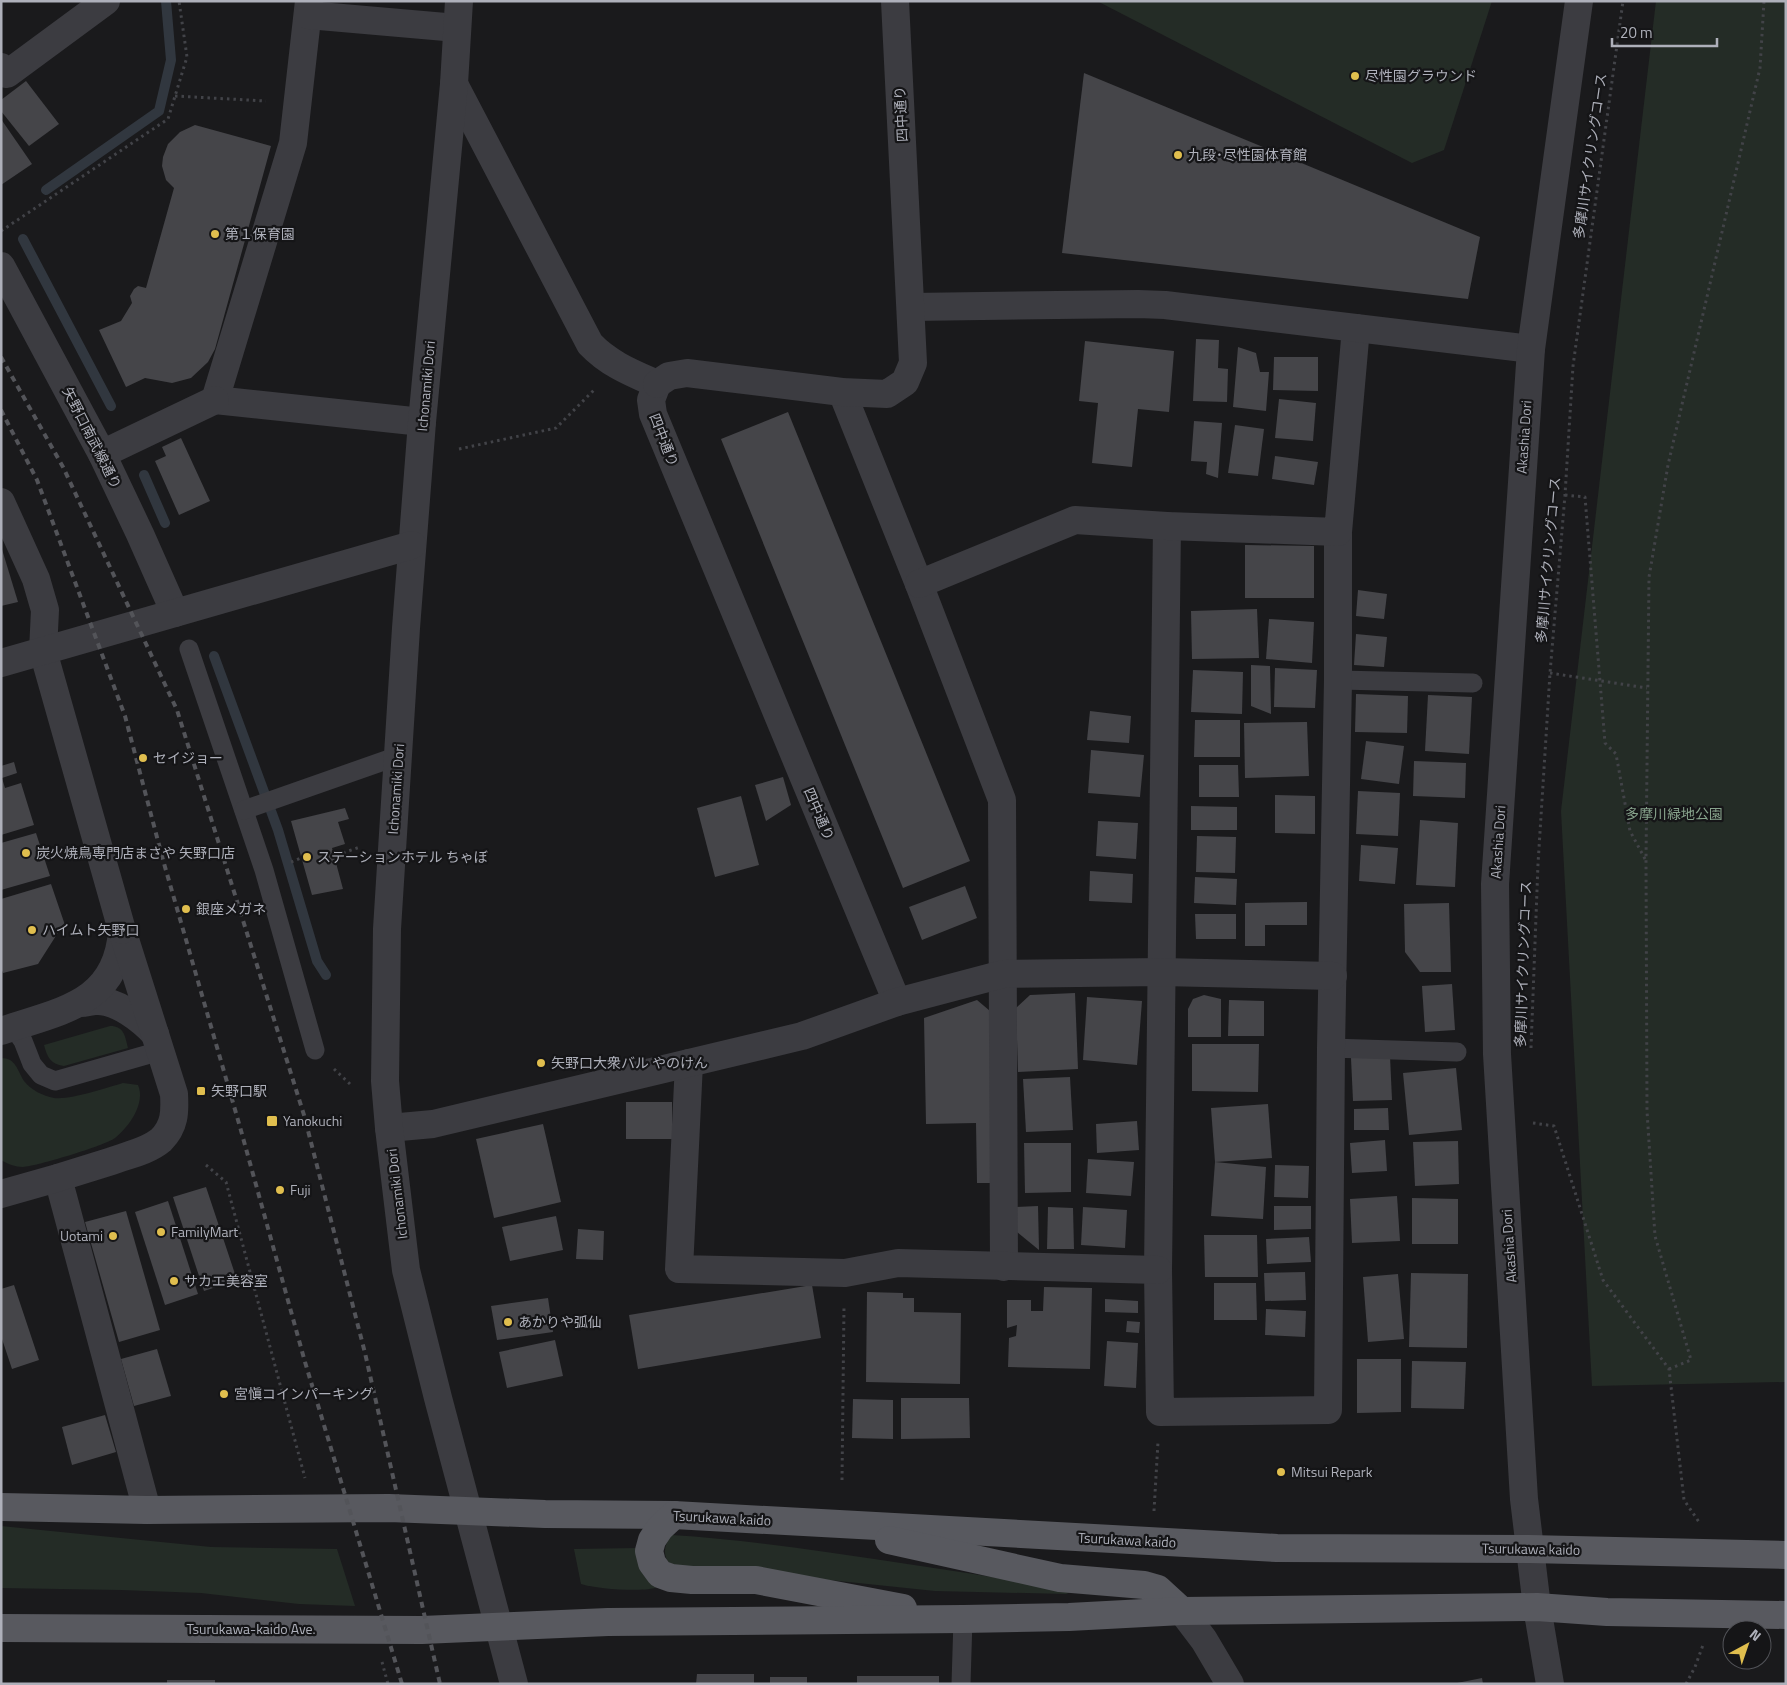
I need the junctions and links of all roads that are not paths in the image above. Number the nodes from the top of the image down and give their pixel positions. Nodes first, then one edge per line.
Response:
1 (106, 1) edge
2 (459, 1) edge
3 (895, 1) edge
4 (1579, 1) edge
5 (309, 8) edge
6 (456, 28) junction
7 (1, 67) edge
8 (454, 84) junction
9 (1, 266) edge
10 (911, 307) junction
11 (1356, 328) junction
12 (1531, 349) junction
13 (657, 384) junction
14 (842, 392) junction
15 (214, 400) junction
16 (422, 422) junction
17 (102, 454) junction
18 (1, 502) edge
19 (1166, 526) junction
20 (1338, 532) junction
21 (412, 545) junction
22 (919, 584) junction
23 (174, 613) junction
24 (190, 649) dead end
25 (43, 651) junction
26 (1, 663) edge
27 (1338, 680) junction
28 (1474, 683) dead end
29 (398, 756) junction
30 (244, 810) junction
31 (122, 930) junction
32 (1162, 972) junction
33 (1003, 974) junction
34 (1333, 976) junction
35 (897, 1002) junction
36 (80, 1004) junction
37 (7, 1029) edge
38 (158, 1042) junction
39 (1331, 1048) junction
40 (315, 1050) dead end
41 (1457, 1052) dead end
42 (689, 1063) junction
43 (389, 1128) junction
44 (58, 1178) junction
45 (1, 1194) edge
46 (1004, 1267) junction
47 (1158, 1270) junction
48 (1, 1507) edge
49 (146, 1510) junction
50 (468, 1511) junction
51 (674, 1515) junction
52 (809, 1522) junction
53 (1530, 1549) junction
54 (1786, 1555) edge
55 (1537, 1608) junction
56 (1182, 1611) junction
57 (1786, 1615) edge
58 (963, 1619) junction
59 (500, 1627) junction
60 (1, 1628) edge
61 (514, 1684) edge
62 (961, 1684) edge
63 (1230, 1684) edge
64 (1550, 1684) edge

1 - 7 street
2 - 6 street, Ichonamiki Dori
3 - 10 street, 四中通り
4 - 12 street, Akashia Dori
5 - 6 street
5 - 15 street
6 - 8 street, Ichonamiki Dori
8 - 13 street
8 - 16 street, Ichonamiki Dori
9 - 17 street, 矢野口南武線通り
10 - 11 street
10 - 14 street, 四中通り
11 - 12 street
11 - 20 street
12 - 53 street, Akashia Dori
13 - 14 street, 四中通り
13 - 35 street, 四中通り
14 - 22 street
15 - 16 street
15 - 17 street
16 - 21 street, Ichonamiki Dori
17 - 23 street, 矢野口南武線通り
18 - 25 street
19 - 20 street
19 - 22 street
19 - 32 street
20 - 27 street
21 - 23 street
21 - 29 street, Ichonamiki Dori
22 - 33 street
23 - 25 street
24 - 30 lane
25 - 26 street
25 - 31 street
27 - 28 lane
27 - 34 street
29 - 30 lane
29 - 43 street, Ichonamiki Dori
30 - 40 lane
31 - 36 street
31 - 38 street
32 - 33 street
32 - 34 street
32 - 47 street
33 - 35 street
33 - 46 street
34 - 39 street
35 - 42 street
36 - 37 street
36 - 38 street
37 - 38 lane
38 - 44 street
39 - 41 lane
39 - 47 street
42 - 43 street
42 - 46 street
43 - 50 street, Ichonamiki Dori
44 - 45 street
44 - 49 street
46 - 47 street
48 - 49 main road
49 - 50 main road
50 - 51 main road, Tsurukawa kaido
50 - 59 street, Ichonamiki Dori
51 - 52 main road, Tsurukawa kaido
51 - 58 main road
52 - 53 main road, Tsurukawa kaido
52 - 56 main road
53 - 54 main road, Tsurukawa kaido
53 - 55 street, Akashia Dori
55 - 56 main road
55 - 57 main road
55 - 64 street, Akashia Dori
56 - 58 main road
56 - 63 street
58 - 59 main road
58 - 62 lane
59 - 60 main road, Tsurukawa-kaido Ave.
59 - 61 street, Ichonamiki Dori

